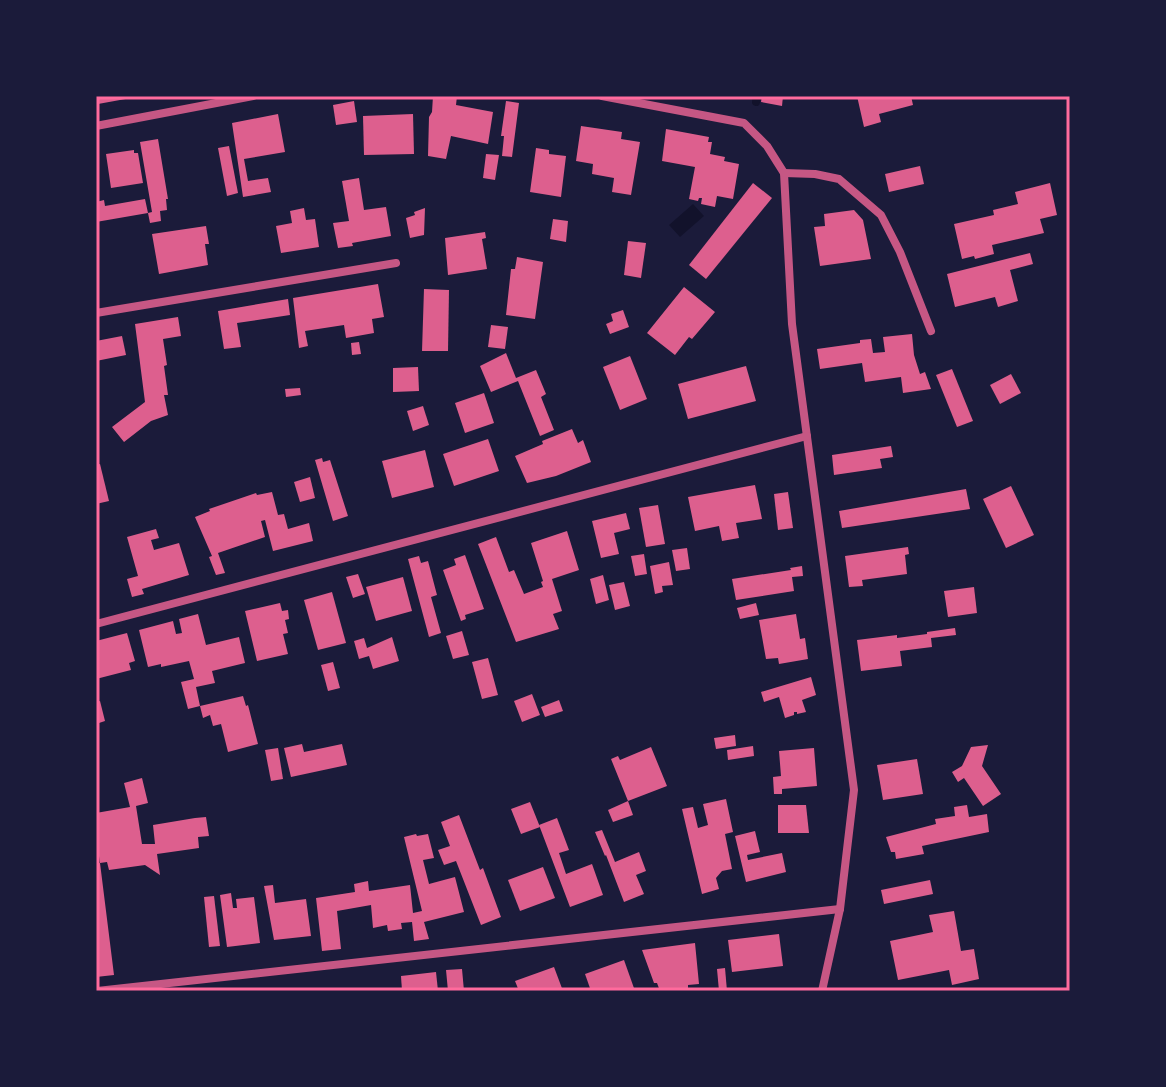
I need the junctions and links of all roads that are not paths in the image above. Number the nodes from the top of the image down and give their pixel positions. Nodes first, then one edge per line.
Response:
1 (253, 96) edge
2 (602, 96) edge
3 (96, 126) edge
4 (784, 173) junction
5 (396, 263) dead end
6 (96, 313) edge
7 (931, 331) dead end
8 (807, 436) junction
9 (96, 624) edge
10 (840, 909) junction
11 (97, 991) edge
12 (822, 991) edge

1 - 3 street
2 - 4 street
4 - 7 street
4 - 8 street
5 - 6 street
8 - 9 street
8 - 10 street
10 - 11 street
10 - 12 street

